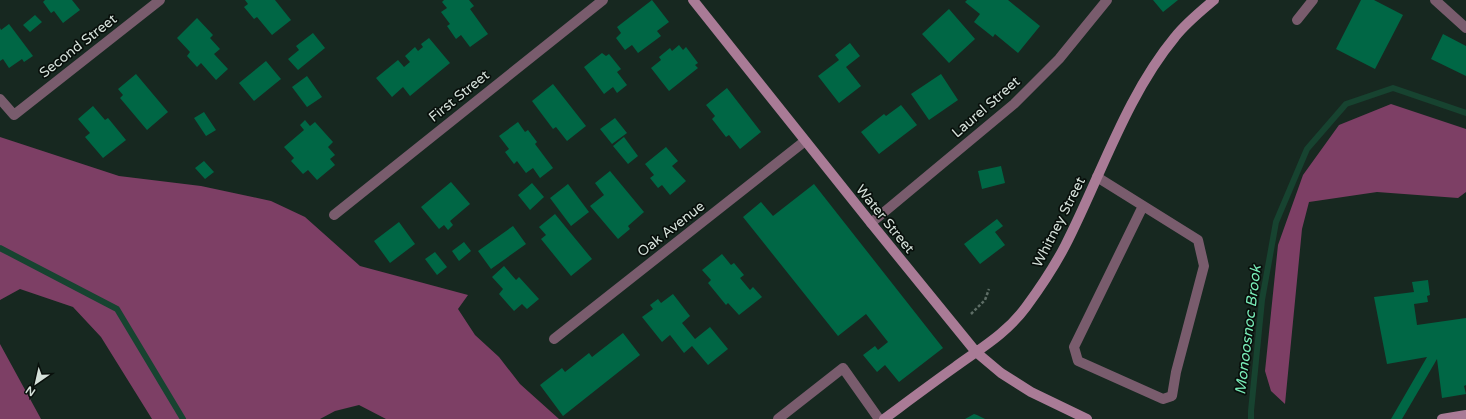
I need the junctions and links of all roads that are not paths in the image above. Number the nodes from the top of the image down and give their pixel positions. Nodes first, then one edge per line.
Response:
1 (160, 0) edge
2 (603, 0) edge
3 (693, 0) edge
4 (1107, 0) edge
5 (1214, 0) edge
6 (1313, 0) edge
7 (1435, 0) edge
8 (1297, 20) dead end
9 (1466, 28) edge
10 (0, 99) edge
11 (805, 141) junction
12 (1097, 177) junction
13 (1143, 206) junction
14 (334, 215) dead end
15 (871, 223) junction
16 (554, 339) dead end
17 (976, 352) junction
18 (1466, 415) edge
19 (778, 419) edge
20 (879, 419) edge
21 (884, 419) edge
22 (1087, 419) edge
23 (1442, 419) edge

1 - 10 street, Second Street
2 - 14 street, First Street
3 - 11 main road, Water Street
4 - 15 street, Laurel Street
5 - 12 main road, Whitney Street
6 - 8 street
7 - 9 street
11 - 15 main road, Water Street
11 - 16 street, Oak Avenue
12 - 13 street
12 - 17 main road, Whitney Street
13 - 13 street
15 - 17 main road, Water Street
17 - 21 main road, Whitney Street
17 - 22 main road, Water Street
18 - 23 main road
19 - 20 street

